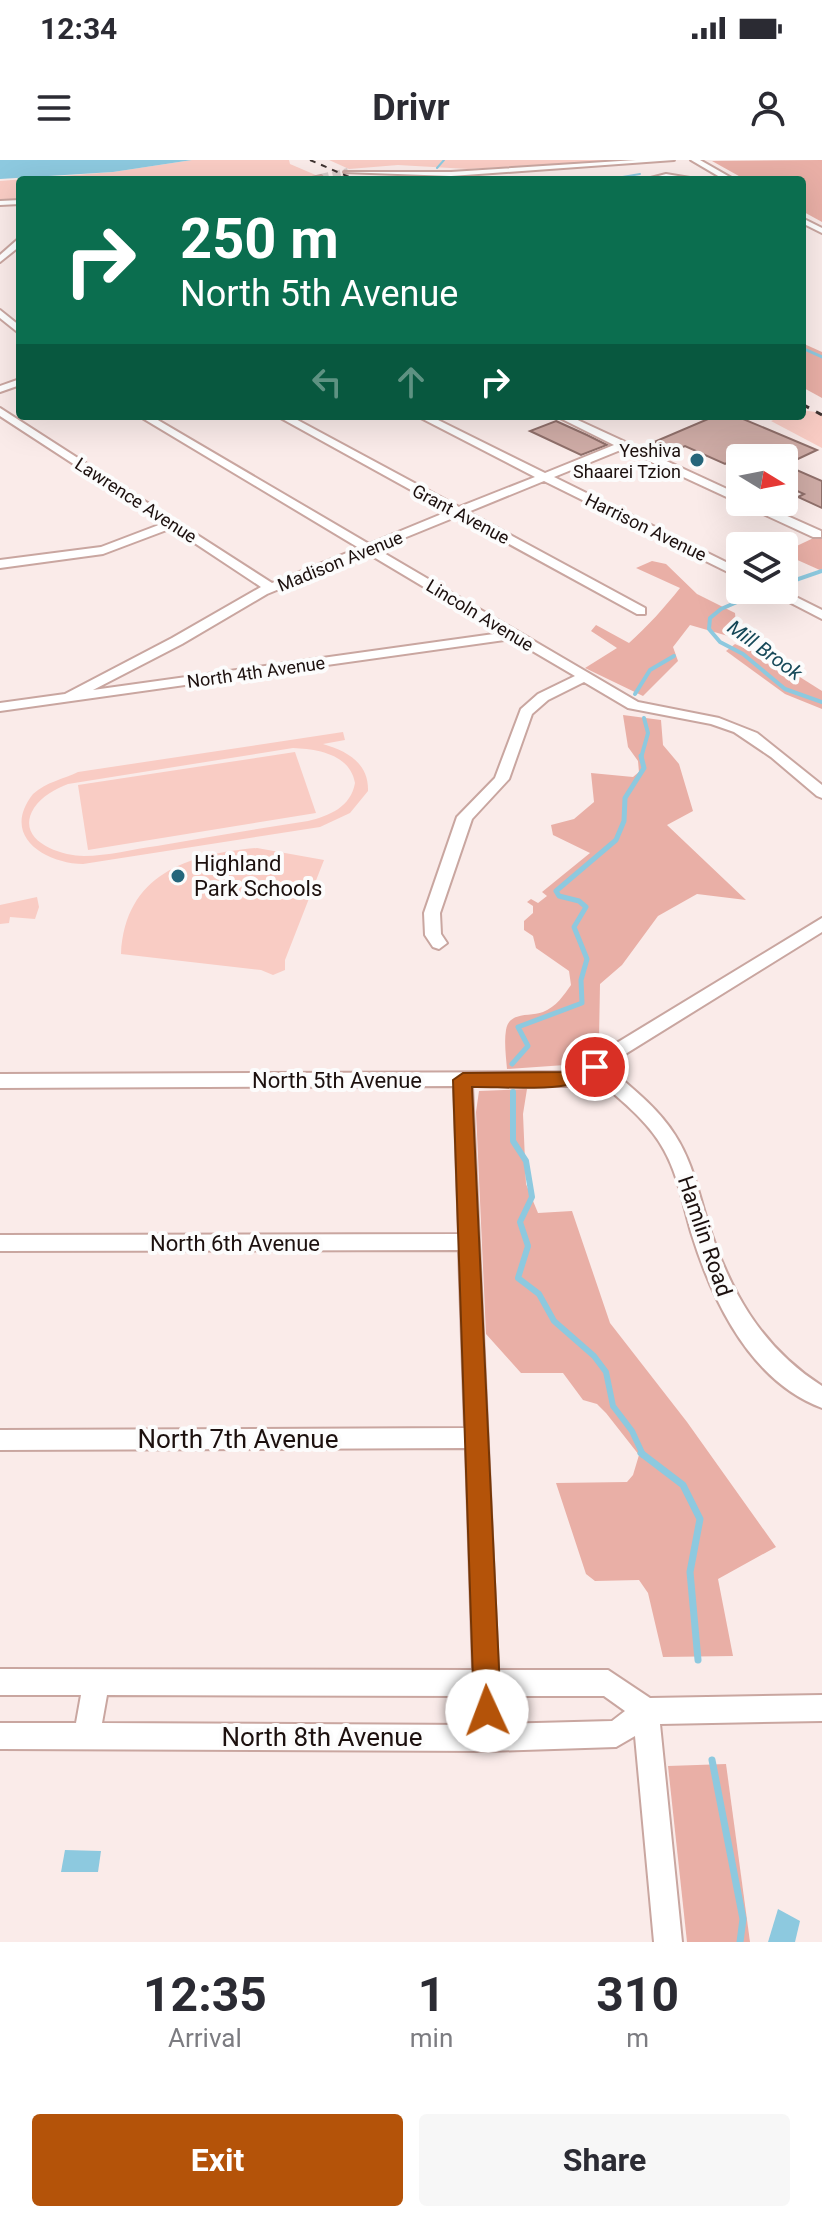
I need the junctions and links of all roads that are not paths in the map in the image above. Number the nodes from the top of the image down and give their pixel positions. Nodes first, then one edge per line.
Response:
1 (670, 160) edge
2 (695, 160) edge
3 (463, 176) edge
4 (724, 176) edge
5 (16, 245) edge
6 (0, 259) edge
7 (0, 313) edge
8 (16, 327) edge
9 (0, 411) edge
10 (151, 420) edge
11 (289, 420) edge
12 (430, 420) edge
13 (570, 420) edge
14 (623, 445) junction
15 (546, 478) junction
16 (726, 493) edge
17 (460, 513) junction
18 (778, 516) edge
19 (173, 524) junction
20 (817, 534) dead end
21 (370, 549) junction
22 (0, 564) edge
23 (726, 567) edge
24 (271, 588) junction
25 (798, 603) edge
26 (641, 611) dead end
27 (822, 615) edge
28 (513, 635) junction
29 (584, 677) junction
30 (67, 698) junction
31 (0, 707) edge
32 (822, 793) edge
33 (822, 924) edge
34 (439, 943) dead end
35 (595, 1067) junction
36 (463, 1080) junction
37 (0, 1081) edge
38 (469, 1242) junction
39 (0, 1243) edge
40 (822, 1398) edge
41 (476, 1438) junction
42 (0, 1440) edge
43 (0, 1682) edge
44 (96, 1682) junction
45 (486, 1683) junction
46 (822, 1708) edge
47 (646, 1711) junction
48 (0, 1736) edge
49 (87, 1736) junction
50 (488, 1738) junction
51 (668, 1942) edge

1 - 3 street
2 - 4 street
3 - 3 street
5 - 6 street
7 - 8 street
9 - 19 street, Lawrence Avenue
10 - 21 street, Lincoln Avenue
11 - 17 street, Grant Avenue
12 - 15 street, Harrison Avenue
13 - 14 street
14 - 15 street, Madison Avenue
14 - 16 street
15 - 17 street, Madison Avenue
15 - 23 street, Harrison Avenue
17 - 21 street, Madison Avenue
17 - 26 street, Grant Avenue
18 - 20 street
19 - 22 street
19 - 24 street, Lawrence Avenue
21 - 24 street, Madison Avenue
21 - 28 street, Lincoln Avenue
24 - 30 street, Madison Avenue
25 - 27 street
28 - 29 street, Lincoln Avenue
28 - 30 street, North 4th Avenue
29 - 32 street, Lincoln Avenue
29 - 34 street
30 - 31 street, North 4th Avenue
33 - 35 street, North 5th Avenue
35 - 36 street, North 5th Avenue
35 - 40 street, Hamlin Road
36 - 37 street, North 5th Avenue
36 - 38 street
38 - 39 street, North 6th Avenue
38 - 41 street
41 - 42 street, North 7th Avenue
41 - 45 street
43 - 44 street
44 - 45 street
44 - 49 street
45 - 47 street
45 - 50 street
46 - 47 street
47 - 50 street, North 8th Avenue
47 - 51 street
48 - 49 street, North 8th Avenue
49 - 50 street, North 8th Avenue

